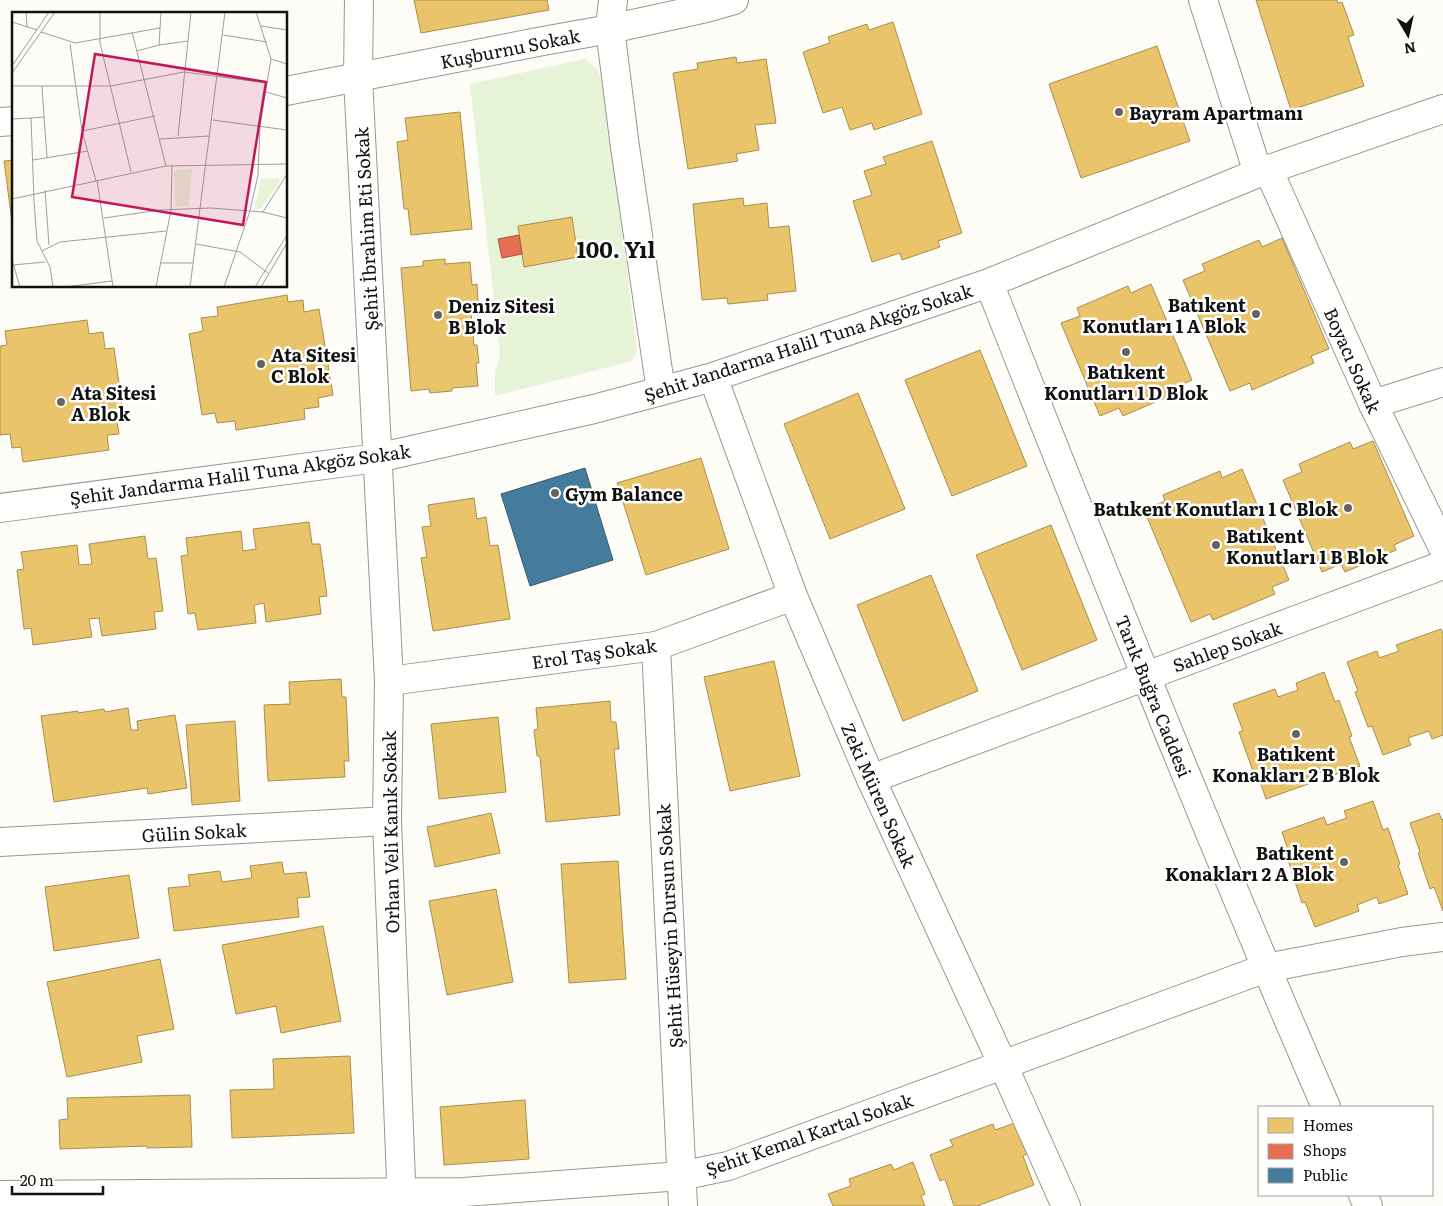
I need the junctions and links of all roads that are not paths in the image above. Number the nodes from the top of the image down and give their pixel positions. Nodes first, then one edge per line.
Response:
1 (358, 0) edge
2 (612, 0) edge
3 (734, 0) edge
4 (1203, 0) edge
5 (610, 29) junction
6 (358, 78) junction
7 (288, 91) edge
8 (1443, 109) edge
9 (1263, 171) junction
10 (989, 283) junction
11 (713, 377) junction
12 (1443, 382) edge
13 (660, 391) junction
14 (1373, 404) junction
15 (378, 458) junction
16 (0, 508) edge
17 (1443, 548) edge
18 (1443, 565) edge
19 (793, 596) junction
20 (656, 646) junction
21 (1145, 676) junction
22 (389, 681) junction
23 (871, 779) junction
24 (387, 821) junction
25 (0, 842) edge
26 (1443, 937) edge
27 (1266, 968) junction
28 (1003, 1065) junction
29 (1326, 1106) edge
30 (681, 1176) junction
31 (0, 1195) edge
32 (402, 1199) edge
33 (683, 1206) edge
34 (1066, 1206) edge

1 - 6 street, Şehit İbrahim Eti Sokak
2 - 5 street
3 - 5 street, Kuşburnu Sokak
4 - 9 street, Boyacı Sokak
5 - 6 street, Kuşburnu Sokak
5 - 13 street
6 - 7 street, Kuşburnu Sokak
6 - 15 street, Şehit İbrahim Eti Sokak
8 - 9 street, Şehit Jandarma Halil Tuna Akgöz Sokak
9 - 10 street, Şehit Jandarma Halil Tuna Akgöz Sokak
9 - 14 street, Boyacı Sokak
10 - 11 street, Şehit Jandarma Halil Tuna Akgöz Sokak
10 - 21 street, Tarık Buğra Caddesi
11 - 13 street, Şehit Jandarma Halil Tuna Akgöz Sokak
11 - 19 street, Zeki Müren Sokak
12 - 14 street
13 - 15 street, Şehit Jandarma Halil Tuna Akgöz Sokak
14 - 17 street, Boyacı Sokak
15 - 16 street, Şehit Jandarma Halil Tuna Akgöz Sokak
15 - 22 street, Orhan Veli Kanık Sokak
18 - 21 street, Sahlep Sokak
19 - 20 street, Erol Taş Sokak
19 - 23 street, Zeki Müren Sokak
20 - 22 street, Erol Taş Sokak
20 - 30 street, Şehit Hüseyin Dursun Sokak
21 - 23 street, Sahlep Sokak
21 - 27 street, Tarık Buğra Caddesi
22 - 24 street, Orhan Veli Kanık Sokak
23 - 28 street, Zeki Müren Sokak
24 - 25 street, Gülin Sokak
24 - 32 street, Orhan Veli Kanık Sokak
26 - 27 street, Şehit Kemal Kartal Sokak
27 - 28 street, Şehit Kemal Kartal Sokak
27 - 29 street, Tarık Buğra Caddesi
28 - 30 street, Şehit Kemal Kartal Sokak
28 - 34 street, Zeki Müren Sokak
30 - 32 street, Şehit Kemal Kartal Sokak
30 - 33 street, Şehit Hüseyin Dursun Sokak
31 - 32 street, Şehit Kemal Kartal Sokak

